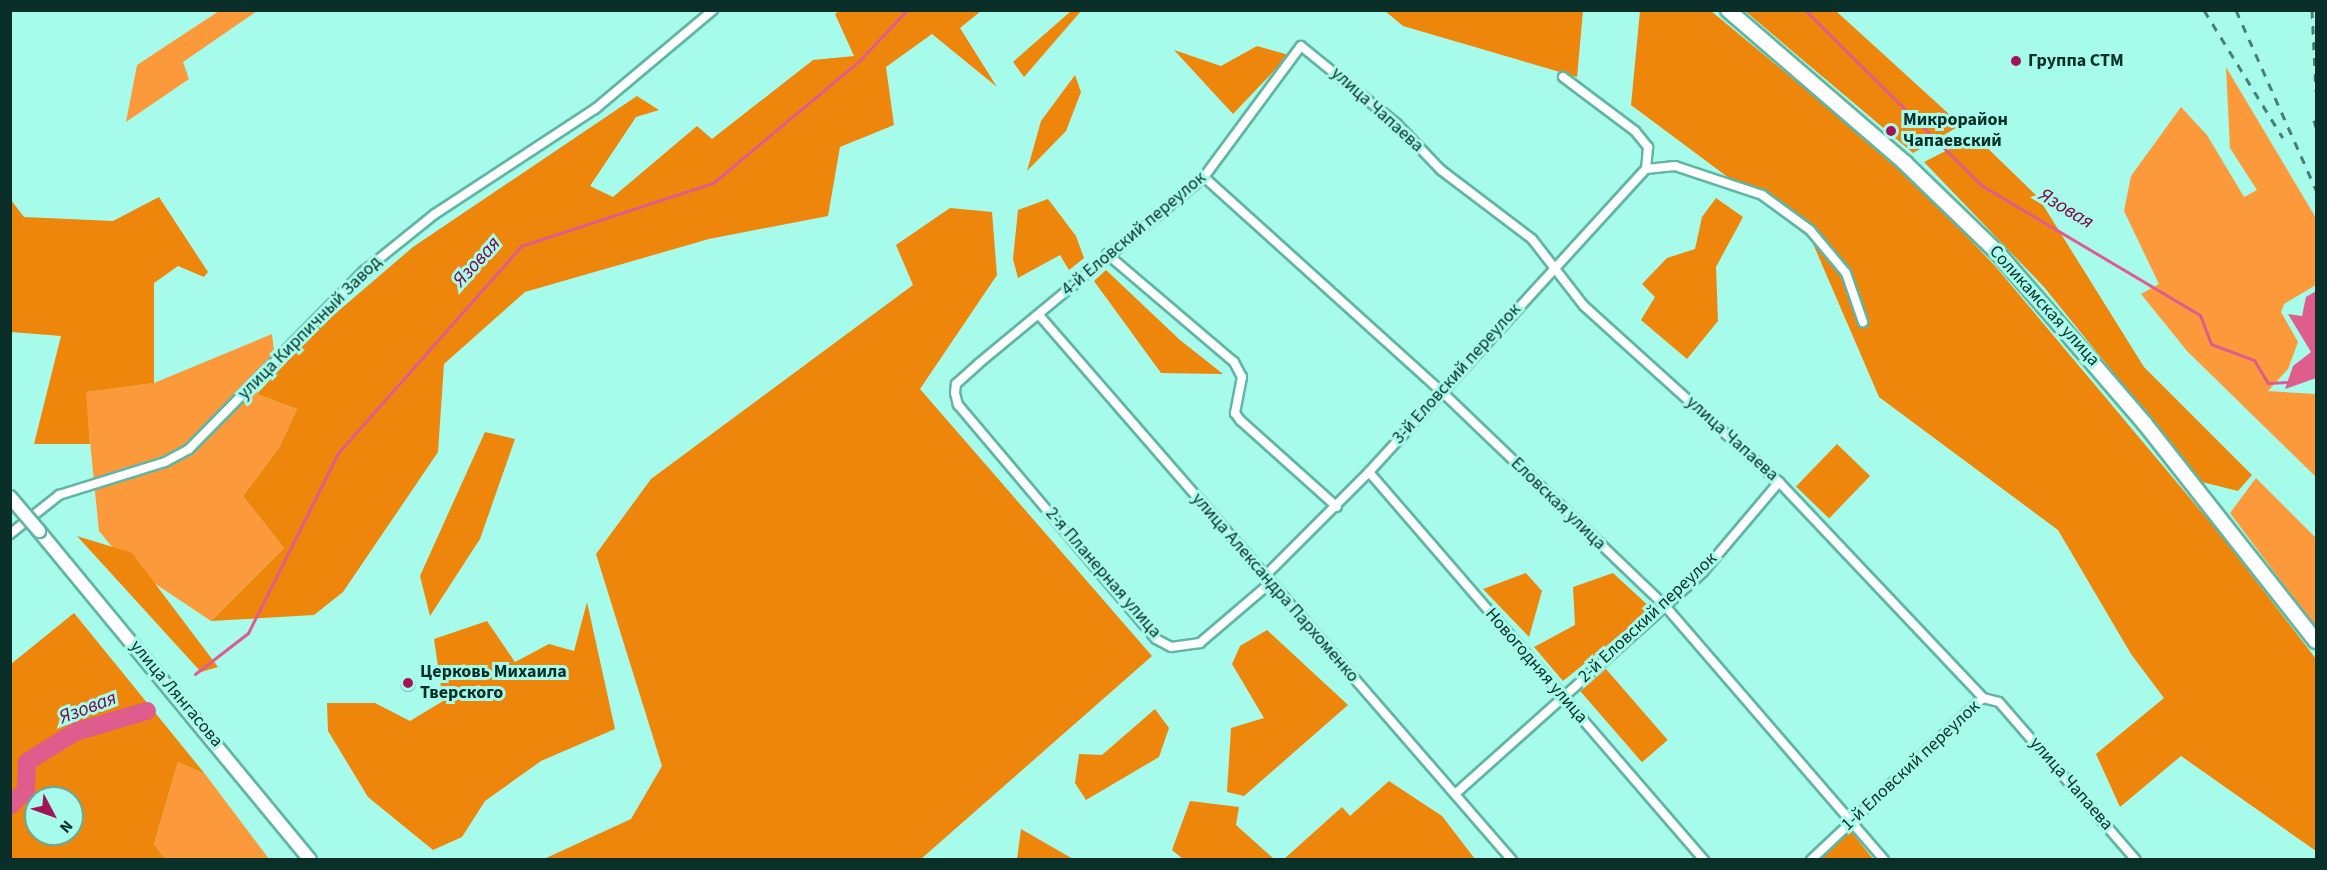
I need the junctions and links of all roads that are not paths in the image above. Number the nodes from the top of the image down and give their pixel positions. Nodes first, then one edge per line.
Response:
1 (713, 10) edge
2 (1728, 10) edge
3 (1301, 46) joint
4 (1563, 77) dead end
5 (1646, 169) junction
6 (1204, 177) junction
7 (1107, 254) junction
8 (1553, 268) junction
9 (1039, 315) junction
10 (1863, 322) dead end
11 (1441, 391) junction
12 (958, 405) joint
13 (1369, 472) junction
14 (1779, 482) junction
15 (10, 497) edge
16 (1337, 507) junction
17 (10, 534) edge
18 (1267, 580) junction
19 (1665, 606) junction
20 (2316, 641) edge
21 (1563, 697) junction
22 (1983, 698) junction
23 (1455, 794) junction
24 (1852, 821) junction
25 (310, 860) edge
26 (1512, 860) edge
27 (1704, 860) edge
28 (1811, 860) edge
29 (1884, 860) edge
30 (2136, 860) edge

1 - 17 street, улица Кирпичный Завод
2 - 20 main road, Соликамская улица
3 - 6 street, 4-й Еловский переулок
3 - 8 street, улица Чапаева
4 - 5 street
5 - 8 street, 3-й Еловский переулок
5 - 10 street
6 - 7 street, 4-й Еловский переулок
6 - 11 street, Еловская улица
7 - 9 street, 4-й Еловский переулок
7 - 16 street
8 - 11 street, 3-й Еловский переулок
8 - 14 street, улица Чапаева
9 - 12 street, 4-й Еловский переулок
9 - 18 street, улица Александра Пархоменко
11 - 13 street, 3-й Еловский переулок
11 - 19 street, Еловская улица
12 - 18 street, 2-я Планерная улица
13 - 16 street, 3-й Еловский переулок
13 - 21 street, Новогодняя улица
14 - 19 street, 2-й Еловский переулок
14 - 22 street, улица Чапаева
15 - 25 main road, улица Лянгасова, bridge
16 - 18 street, 3-й Еловский переулок
18 - 23 street, улица Александра Пархоменко
19 - 21 street, 2-й Еловский переулок
19 - 24 street, Еловская улица
21 - 23 street, 2-й Еловский переулок
21 - 27 street, Новогодняя улица
22 - 24 street, 1-й Еловский переулок
22 - 30 street, улица Чапаева
23 - 26 street, улица Александра Пархоменко
24 - 28 street, 1-й Еловский переулок
24 - 29 street, Еловская улица

